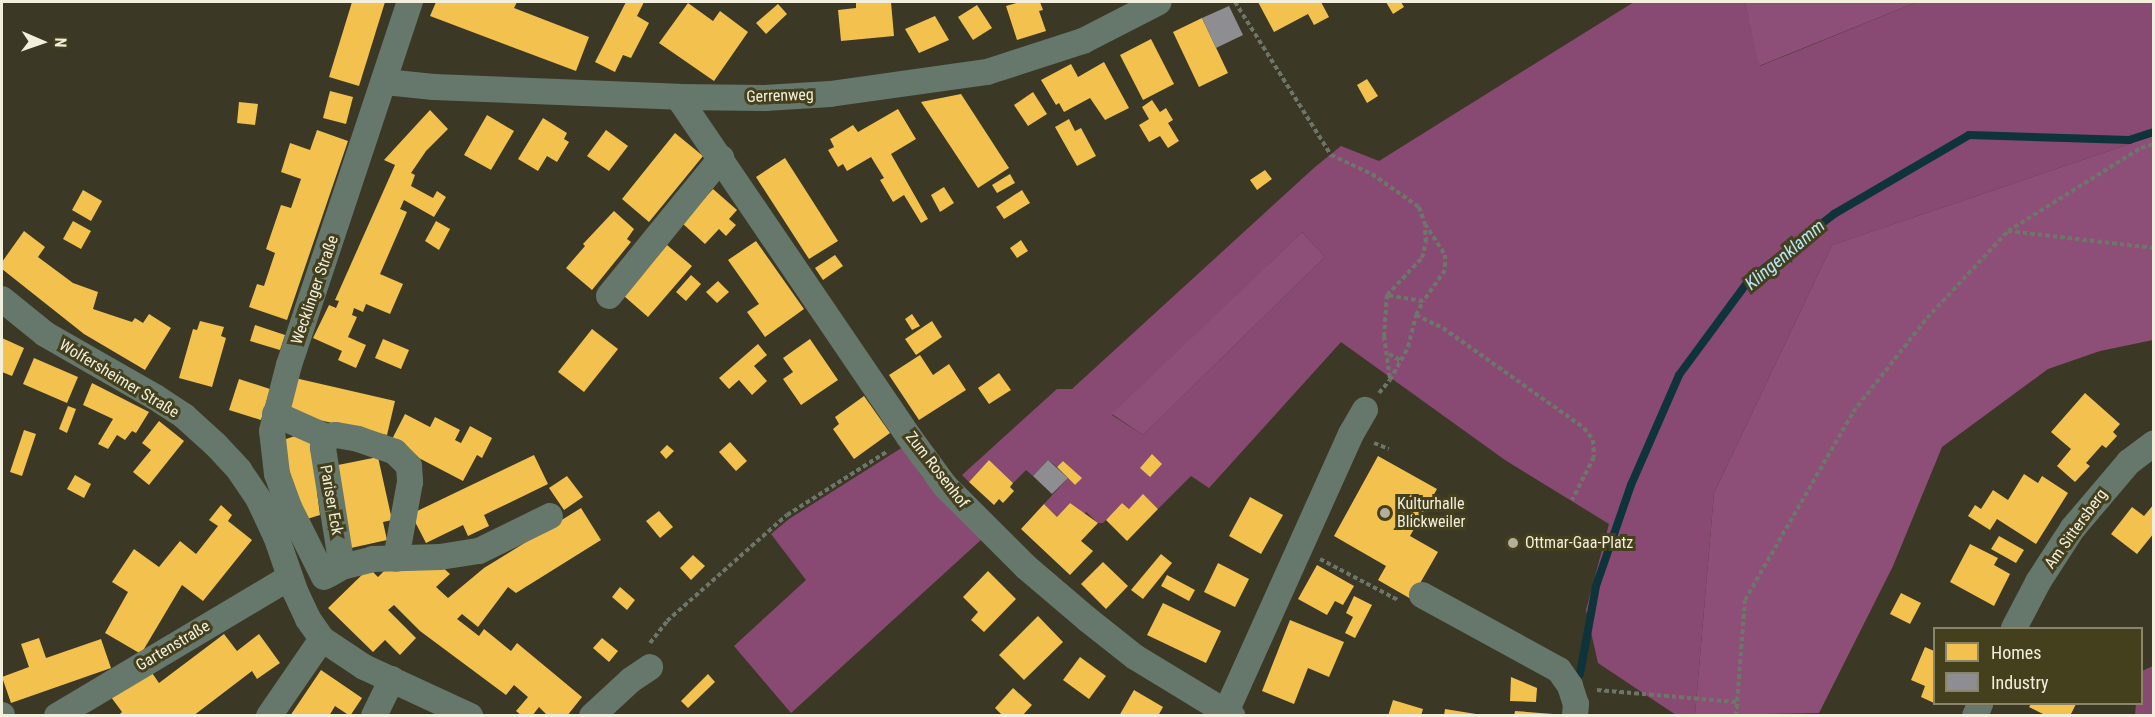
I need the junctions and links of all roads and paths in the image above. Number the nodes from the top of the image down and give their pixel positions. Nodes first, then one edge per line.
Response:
1 (410, 2) edge
2 (1159, 2) edge
3 (1235, 2) edge
4 (385, 82) junction
5 (678, 97) junction
6 (2154, 144) edge
7 (721, 158) junction
8 (1425, 224) junction
9 (2008, 231) junction
10 (2154, 248) edge
11 (1387, 295) junction
12 (609, 296) dead end
13 (2, 299) edge
14 (1423, 301) junction
15 (1416, 315) junction
16 (1388, 354) junction
17 (1401, 362) junction
18 (1390, 380) junction
19 (1365, 410) joint
20 (275, 414) junction
21 (327, 437) junction
22 (909, 437) junction
23 (2154, 442) edge
24 (1572, 500) dead end
25 (550, 516) dead end
26 (396, 559) junction
27 (1335, 567) dead end
28 (333, 572) junction
29 (293, 584) junction
30 (1422, 595) dead end
31 (1390, 596) dead end
32 (2015, 627) edge
33 (322, 639) junction
34 (649, 656) joint
35 (392, 679) junction
36 (1570, 686) junction
37 (1736, 702) junction
38 (1229, 714) edge
39 (57, 716) edge
40 (269, 716) edge
41 (374, 716) edge
42 (470, 716) edge
43 (592, 716) edge
44 (1575, 716) edge
45 (1736, 716) edge

1 - 4 street, Wecklinger Straße
2 - 5 street, Gerrenweg
3 - 8 path
4 - 5 street, Gerrenweg
4 - 20 street, Wecklinger Straße
5 - 7 street, Zum Rosenhof
6 - 9 path
7 - 12 street
7 - 22 street, Zum Rosenhof
8 - 11 path
8 - 14 path
9 - 10 path
9 - 37 path
11 - 14 path
11 - 16 path
13 - 29 street, Wolfersheimer Straße
14 - 15 path
15 - 17 path
15 - 24 path
16 - 17 path
16 - 18 path
17 - 18 path
18 - 19 path
19 - 38 street, Zum Rosenhof
20 - 21 street
20 - 28 street, Wecklinger Straße
21 - 26 street
21 - 28 street, Pariser Eck
22 - 34 path
22 - 38 street, Zum Rosenhof
23 - 32 street, Am Sittersberg
25 - 26 street
26 - 28 street
27 - 31 path
28 - 29 street
29 - 33 street, Wolfersheimer Straße
29 - 39 street, Gartenstraße
30 - 36 street
33 - 35 street
33 - 40 street
34 - 43 street
35 - 41 street
35 - 42 street
36 - 37 path
36 - 44 street
37 - 45 path

